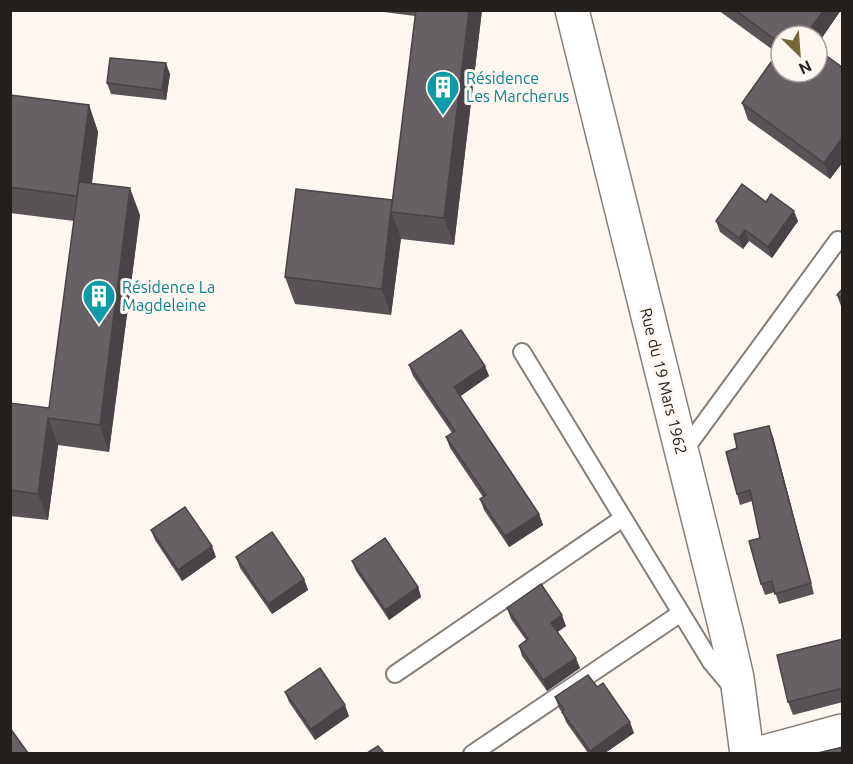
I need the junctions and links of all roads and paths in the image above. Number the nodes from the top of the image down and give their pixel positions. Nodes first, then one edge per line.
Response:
1 (572, 10) edge
2 (838, 240) dead end
3 (522, 352) dead end
4 (682, 453) junction
5 (623, 518) junction
6 (681, 612) junction
7 (395, 674) dead end
8 (739, 694) junction
9 (843, 731) edge
10 (472, 753) edge
11 (747, 753) edge
12 (757, 753) edge

1 - 4 street, Rue du 19 Mars 1962
2 - 4 lane
3 - 5 lane
4 - 8 street, Rue du 19 Mars 1962
5 - 6 lane
5 - 7 lane
6 - 8 lane
6 - 10 lane
8 - 11 street, Rue du 19 Mars 1962
9 - 12 street

